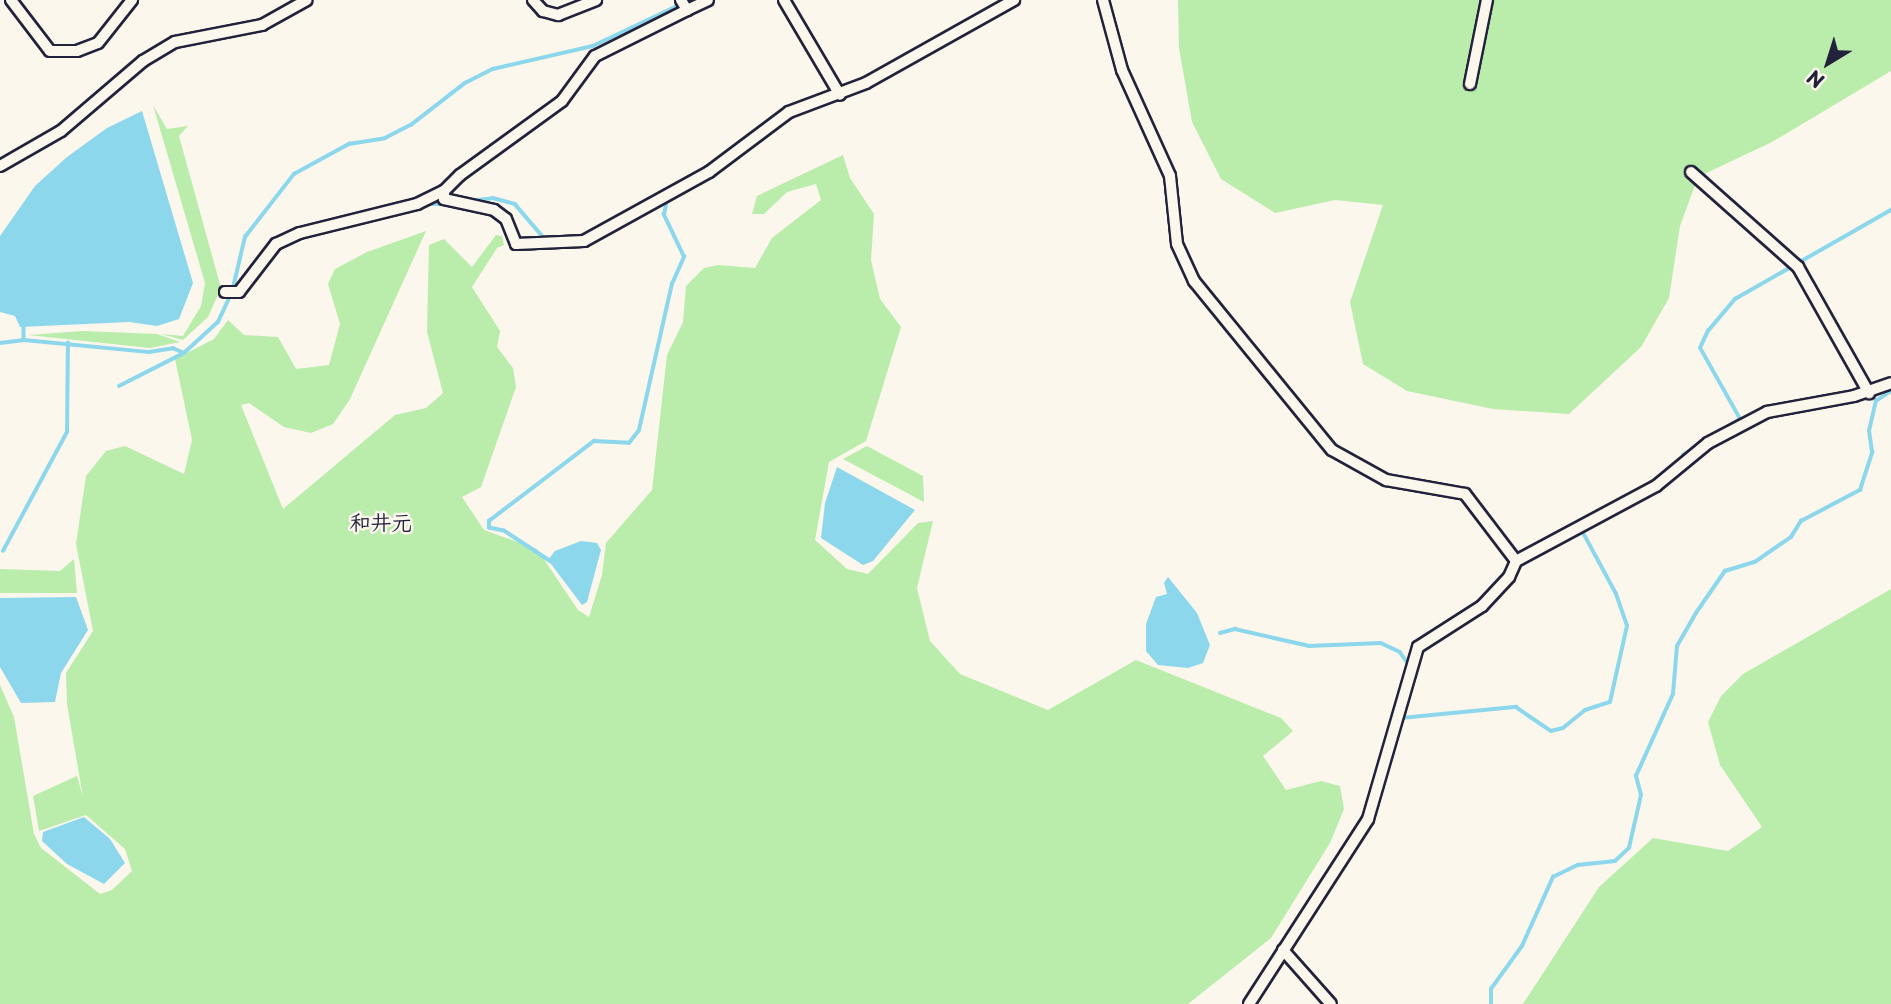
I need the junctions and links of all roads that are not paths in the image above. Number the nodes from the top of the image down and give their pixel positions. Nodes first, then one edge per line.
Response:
1 (11, 0) edge
2 (132, 0) edge
3 (307, 0) edge
4 (533, 0) edge
5 (596, 0) edge
6 (708, 0) edge
7 (785, 0) edge
8 (1014, 0) edge
9 (1103, 0) edge
10 (1487, 0) edge
11 (683, 4) edge
12 (1470, 84) dead end
13 (840, 95) junction
14 (0, 166) edge
15 (1691, 172) dead end
16 (444, 191) junction
17 (230, 292) dead end
18 (1891, 383) edge
19 (1869, 393) junction
20 (1516, 561) junction
21 (1283, 950) junction
22 (1249, 1004) edge
23 (1331, 1004) edge

1 - 2 street
3 - 14 street
4 - 5 street
6 - 11 street
7 - 13 street
8 - 13 street
9 - 20 street
10 - 12 street
11 - 16 street
13 - 16 street
15 - 19 street
16 - 17 street
18 - 19 street
19 - 20 street
20 - 21 street
21 - 22 street
21 - 23 street

